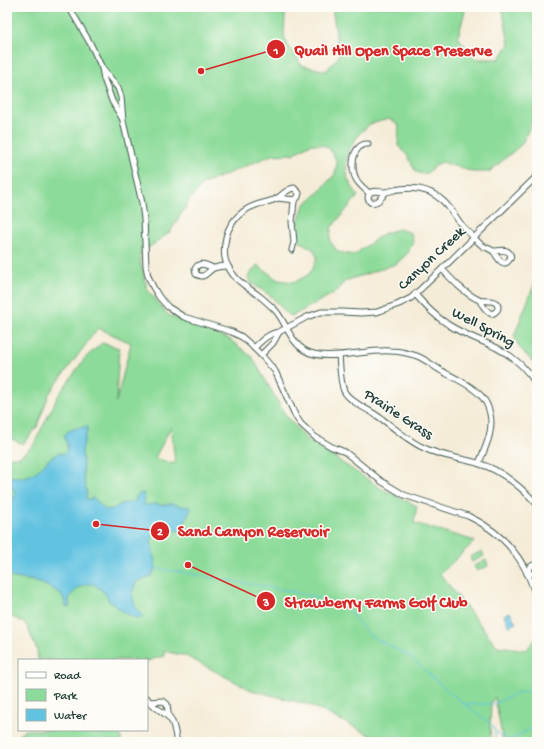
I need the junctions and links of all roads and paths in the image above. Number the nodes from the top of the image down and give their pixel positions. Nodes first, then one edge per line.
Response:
1 (69, 7) edge
2 (102, 68) junction
3 (123, 120) junction
4 (368, 144) dead end
5 (537, 176) edge
6 (386, 192) junction
7 (369, 193) junction
8 (277, 198) junction
9 (294, 201) junction
10 (473, 237) junction
11 (292, 250) dead end
12 (493, 251) dead end
13 (227, 266) junction
14 (213, 268) dead end
15 (442, 269) junction
16 (415, 294) junction
17 (480, 301) dead end
18 (287, 328) junction
19 (279, 332) junction
20 (268, 336) junction
21 (274, 342) junction
22 (254, 348) junction
23 (261, 355) junction
24 (339, 355) junction
25 (537, 385) edge
26 (479, 463) junction
27 (537, 504) edge
28 (537, 563) edge
29 (537, 572) edge
30 (527, 573) junction
31 (537, 602) edge
32 (148, 700) edge
33 (171, 720) junction
34 (177, 742) edge

1 - 2 street
2 - 3 street
2 - 3 street
3 - 22 street
4 - 7 street
5 - 10 street, Canyon Creek
6 - 7 street
6 - 7 street
6 - 10 street
8 - 9 street
8 - 9 street
8 - 13 street
9 - 11 street
10 - 12 street
10 - 15 street, Canyon Creek
13 - 14 street
13 - 18 street
15 - 16 street, Canyon Creek
15 - 17 street
16 - 18 street, Canyon Creek
16 - 25 street, Well Spring
18 - 19 street, Canyon Creek
18 - 24 street
19 - 20 street, Canyon Creek
19 - 21 street
20 - 21 street
20 - 22 street, Canyon Creek
21 - 23 street
22 - 23 street
23 - 30 street
24 - 26 street, Prairie Grass
24 - 26 street
26 - 27 street, Prairie Grass
28 - 30 street
29 - 30 street
30 - 31 street
32 - 33 street
32 - 33 street
33 - 34 street

